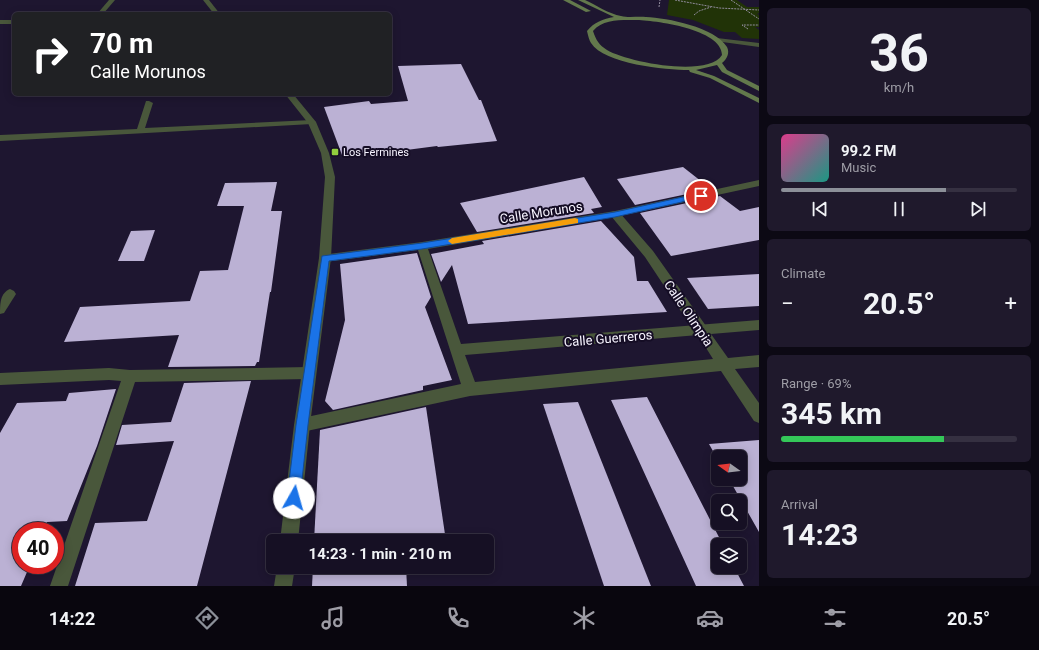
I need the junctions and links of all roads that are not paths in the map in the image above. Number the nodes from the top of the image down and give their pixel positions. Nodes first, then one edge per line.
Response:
1 (112, 0) edge
2 (206, 0) edge
3 (566, 0) edge
4 (581, 0) edge
5 (102, 12) edge
6 (215, 12) edge
7 (597, 18) junction
8 (624, 18) junction
9 (0, 22) edge
10 (12, 22) edge
11 (717, 40) junction
12 (751, 45) junction
13 (759, 46) edge
14 (725, 48) junction
15 (719, 63) junction
16 (680, 69) junction
17 (759, 89) edge
18 (292, 96) edge
19 (759, 101) edge
20 (150, 103) dead end
21 (312, 122) junction
22 (140, 131) junction
23 (0, 138) edge
24 (759, 183) edge
25 (615, 214) junction
26 (422, 246) junction
27 (325, 258) junction
28 (10, 294) dead end
29 (0, 308) edge
30 (759, 325) edge
31 (701, 330) junction
32 (458, 350) junction
33 (759, 361) edge
34 (724, 364) junction
35 (309, 373) junction
36 (130, 376) junction
37 (0, 378) edge
38 (470, 389) junction
39 (759, 416) edge
40 (302, 425) junction
41 (290, 534) edge
42 (285, 574) edge
43 (59, 586) edge
44 (283, 586) edge

1 - 5 street
2 - 6 street
3 - 7 main road
4 - 8 main road
7 - 8 main road
7 - 16 main road
8 - 11 main road
9 - 10 street
11 - 12 street
11 - 14 main road
12 - 13 street
12 - 14 street
14 - 15 main road
15 - 16 main road
15 - 17 main road
16 - 19 main road
18 - 21 street
20 - 22 street
21 - 22 street
21 - 27 street
22 - 23 street
24 - 25 street, Calle Morunos
25 - 26 street, Calle Morunos
25 - 31 street, Calle Olimpia
26 - 27 street, Calle Morunos
26 - 32 street
27 - 35 street
28 - 29 street
30 - 31 street, Calle Guerreros
31 - 32 street, Calle Guerreros
31 - 34 street, Calle Olimpia
32 - 38 street
33 - 34 street
34 - 38 street
34 - 39 street, Calle Olimpia
35 - 36 street
35 - 40 street
36 - 37 street
36 - 43 street
38 - 40 street
40 - 41 street
42 - 44 street

